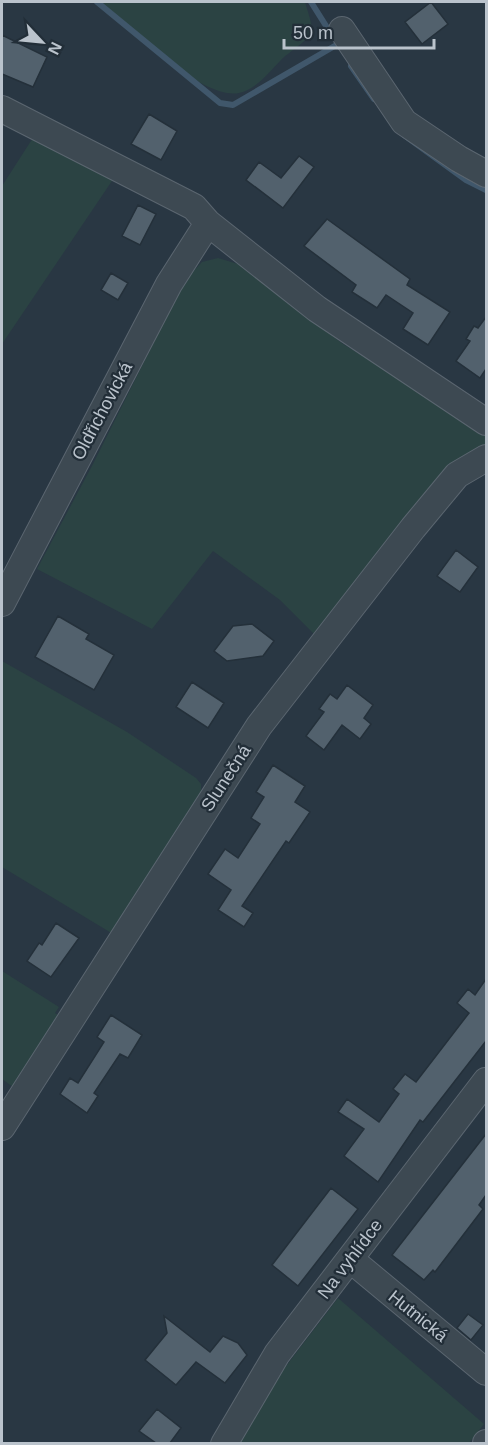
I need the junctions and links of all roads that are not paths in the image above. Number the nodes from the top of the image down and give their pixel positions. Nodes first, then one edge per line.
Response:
1 (342, 30) dead end
2 (2, 108) edge
3 (486, 174) edge
4 (208, 223) junction
5 (486, 422) edge
6 (486, 458) edge
7 (2, 603) edge
8 (486, 1081) edge
9 (2, 1127) edge
10 (350, 1259) junction
11 (486, 1372) edge
12 (224, 1443) edge

1 - 3 street
2 - 4 street
4 - 5 street
4 - 7 street, Oldřichovická
6 - 9 street, Slunečná
8 - 10 street, Na vyhlídce
10 - 11 street, Hutnická
10 - 12 street, Na vyhlídce

